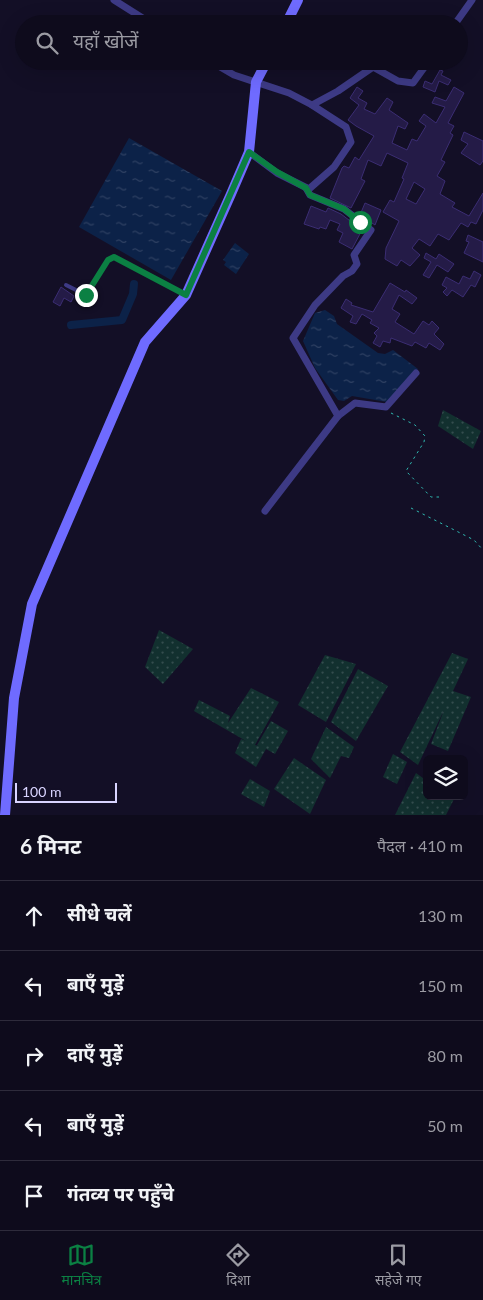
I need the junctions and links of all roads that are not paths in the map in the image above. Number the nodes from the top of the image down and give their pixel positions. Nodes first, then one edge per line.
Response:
1 (114, 0) edge
2 (298, 0) edge
3 (472, 0) edge
4 (138, 15) edge
5 (290, 15) edge
6 (461, 15) edge
7 (225, 70) edge
8 (262, 70) edge
9 (369, 70) edge
10 (378, 70) edge
11 (422, 70) edge
12 (256, 82) junction
13 (312, 105) junction
14 (249, 152) junction
15 (306, 188) junction
16 (66, 285) dead end
17 (186, 295) junction
18 (416, 373) dead end
19 (338, 416) junction
20 (264, 511) dead end
21 (3, 792) edge
22 (5, 815) edge

1 - 4 street
2 - 5 street
3 - 6 street
7 - 12 street
8 - 12 street
9 - 13 street
10 - 11 street
12 - 13 street
12 - 14 street
13 - 15 street
14 - 15 street
14 - 17 street
15 - 19 street
16 - 17 lane
17 - 21 street
18 - 19 street
19 - 20 street
21 - 22 street

